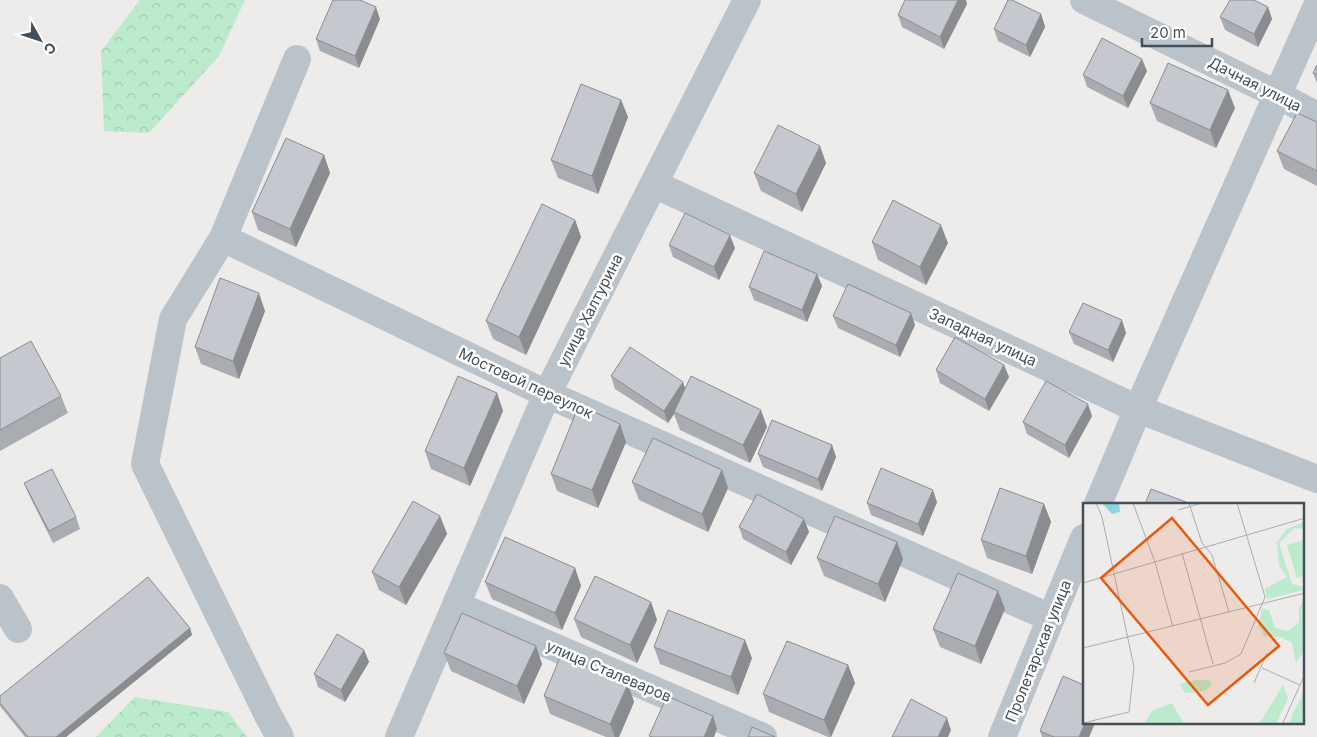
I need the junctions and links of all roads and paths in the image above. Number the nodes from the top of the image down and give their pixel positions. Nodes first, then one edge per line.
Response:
1 (748, 0) edge
2 (1084, 0) edge
3 (1317, 6) edge
4 (297, 59) dead end
5 (1278, 95) junction
6 (1317, 116) edge
7 (654, 184) junction
8 (223, 238) junction
9 (547, 394) junction
10 (1138, 409) junction
11 (1317, 479) edge
12 (1098, 503) edge
13 (1083, 540) edge
14 (0, 598) edge
15 (456, 605) junction
16 (1051, 618) junction
17 (18, 629) dead end
18 (280, 737) edge
19 (398, 737) edge
20 (763, 737) edge
21 (1002, 737) edge

1 - 7 street, улица Халтурина
2 - 5 street, Дачная улица
3 - 5 street
4 - 8 street
5 - 6 street, Дачная улица
5 - 10 street
7 - 9 street, улица Халтурина
7 - 10 street, Западная улица
8 - 9 street, Мостовой переулок
8 - 18 street
9 - 15 street, улица Халтурина
9 - 16 street, Мостовой переулок
10 - 11 street, Западная улица
10 - 12 street
13 - 16 street, Пролетарская улица
14 - 17 street
15 - 19 street, улица Халтурина
15 - 20 street, улица Сталеваров
16 - 21 street, Пролетарская улица

